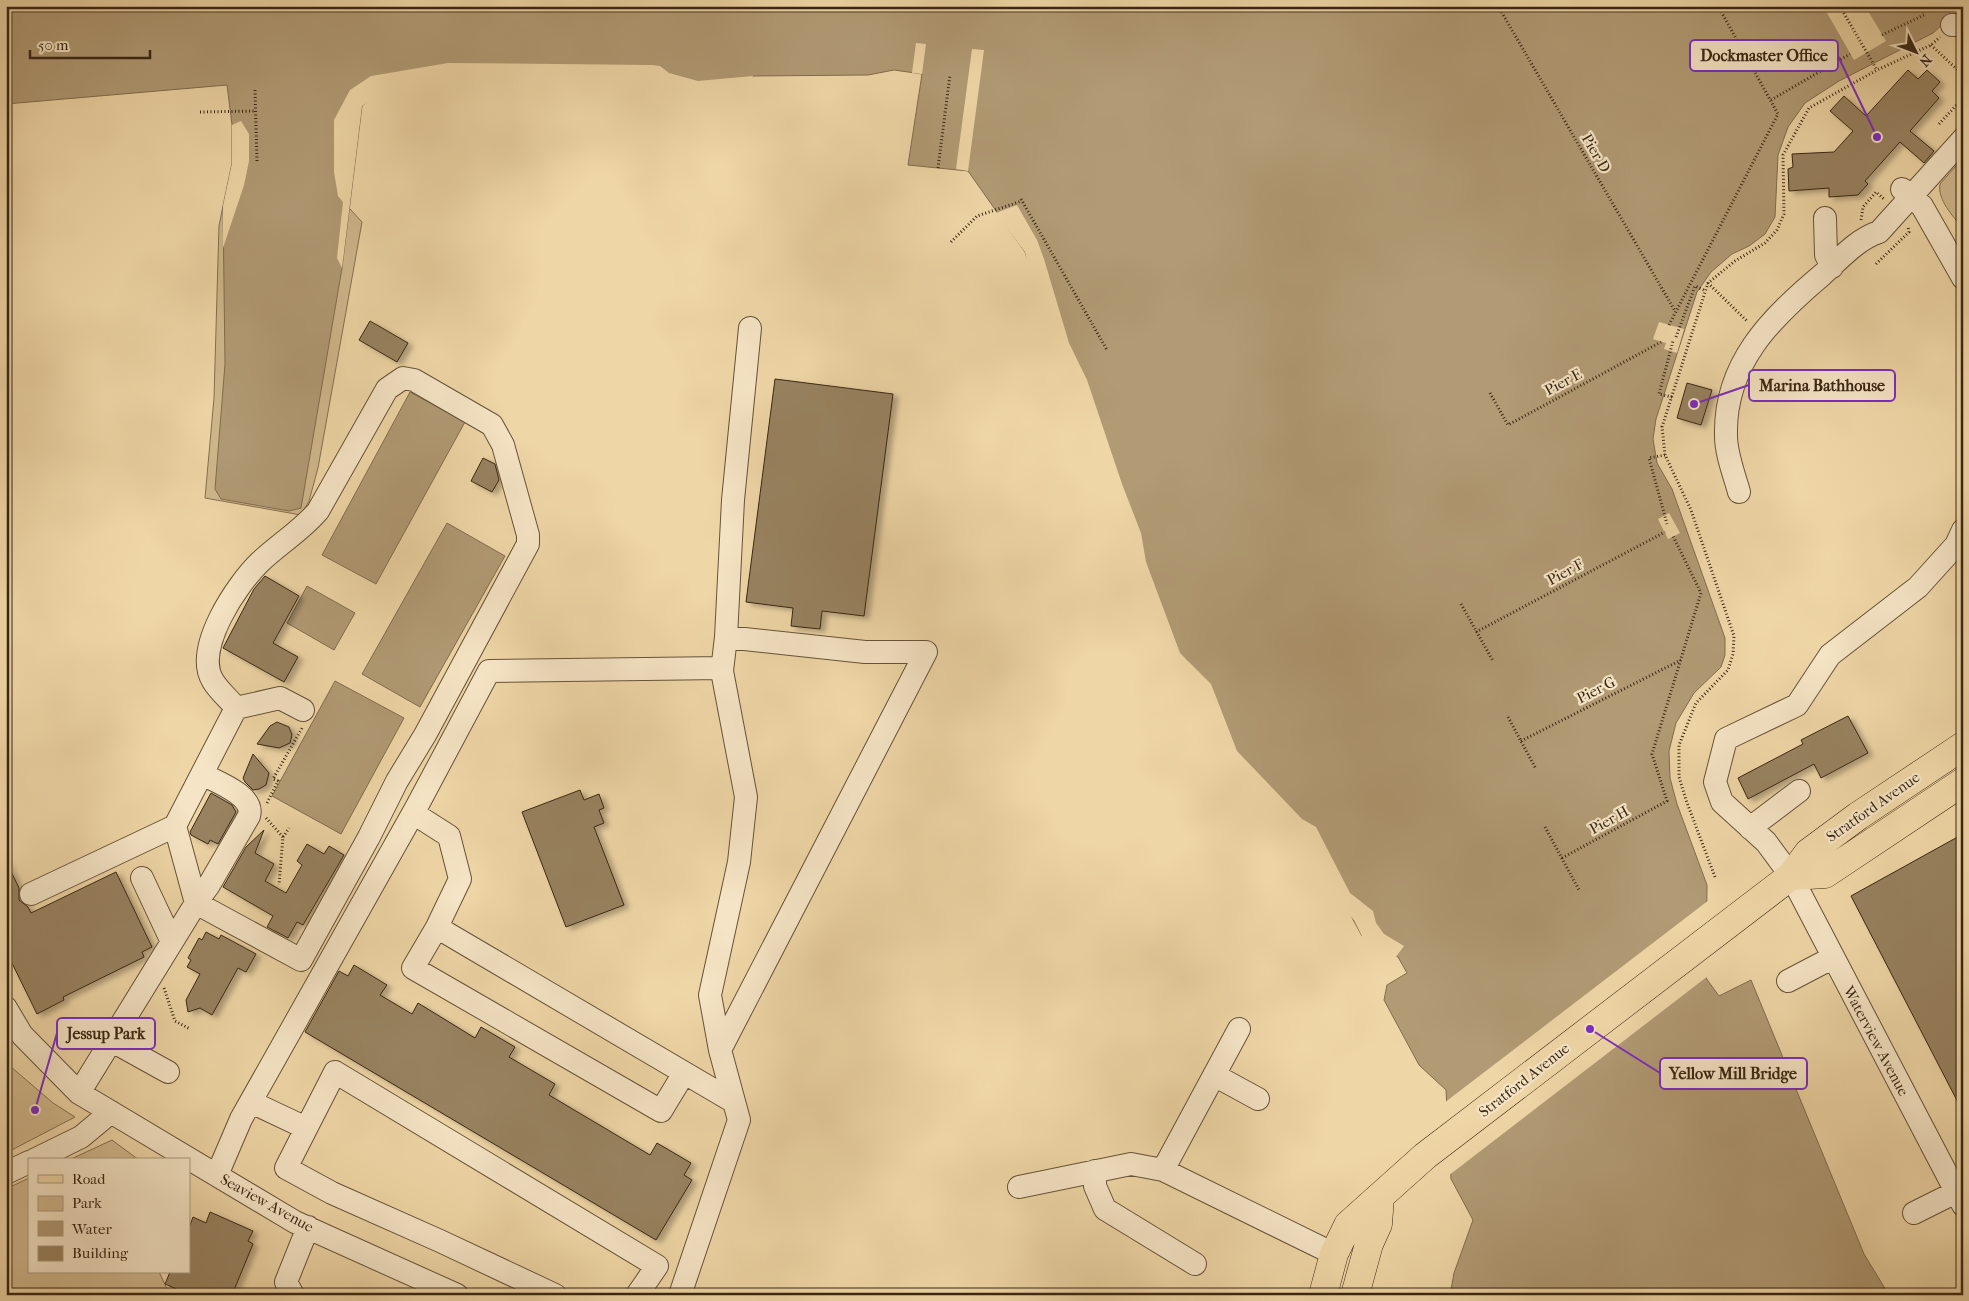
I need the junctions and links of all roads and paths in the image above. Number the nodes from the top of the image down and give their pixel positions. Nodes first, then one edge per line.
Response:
1 (1498, 6) edge
2 (1718, 6) edge
3 (1922, 6) edge
4 (1842, 10) dead end
5 (1882, 35) dead end
6 (1931, 45) dead end
7 (1850, 54) dead end
8 (1877, 70) dead end
9 (950, 75) dead end
10 (1963, 75) edge
11 (255, 90) dead end
12 (1963, 98) edge
13 (1771, 100) junction
14 (200, 112) dead end
15 (256, 112) junction
16 (1963, 122) edge
17 (1939, 124) dead end
18 (1963, 139) edge
19 (257, 161) dead end
20 (938, 168) dead end
21 (1906, 193) junction
22 (1825, 218) dead end
23 (951, 242) dead end
24 (1832, 267) junction
25 (1963, 278) edge
26 (1708, 283) dead end
27 (1706, 291) dead end
28 (1675, 311) junction
29 (1669, 325) dead end
30 (750, 328) dead end
31 (1761, 335) junction
32 (1661, 342) dead end
33 (1107, 350) dead end
34 (1490, 393) dead end
35 (1672, 397) dead end
36 (1665, 455) dead end
37 (1739, 492) dead end
38 (1667, 524) dead end
39 (1963, 530) edge
40 (1665, 532) dead end
41 (1674, 536) dead end
42 (1460, 604) dead end
43 (1476, 632) junction
44 (726, 638) junction
45 (1681, 660) junction
46 (1493, 661) dead end
47 (722, 668) junction
48 (236, 708) junction
49 (303, 717) joint
50 (1508, 717) dead end
51 (1521, 741) junction
52 (1963, 746) edge
53 (1536, 769) dead end
54 (202, 774) junction
55 (1963, 782) edge
56 (1799, 791) dead end
57 (256, 812) junction
58 (414, 813) junction
59 (175, 826) junction
60 (1545, 827) dead end
61 (289, 828) dead end
62 (1750, 828) junction
63 (283, 836) junction
64 (1562, 858) junction
65 (1791, 876) junction
66 (142, 878) dead end
67 (279, 885) dead end
68 (1579, 890) dead end
69 (31, 894) dead end
70 (196, 903) junction
71 (437, 927) junction
72 (172, 942) junction
73 (1832, 958) junction
74 (162, 980) dead end
75 (1788, 981) dead end
76 (6, 1008) edge
77 (190, 1029) dead end
78 (1239, 1029) dead end
79 (112, 1041) junction
80 (720, 1050) junction
81 (168, 1072) dead end
82 (684, 1073) junction
83 (1214, 1075) junction
84 (79, 1093) junction
85 (1258, 1099) dead end
86 (251, 1102) junction
87 (734, 1102) junction
88 (111, 1112) junction
89 (306, 1128) junction
90 (38, 1158) edge
91 (188, 1158) edge
92 (190, 1159) edge
93 (28, 1162) edge
94 (1163, 1170) junction
95 (1095, 1171) junction
96 (6, 1173) edge
97 (217, 1175) junction
98 (1019, 1187) dead end
99 (1380, 1197) junction
100 (1959, 1198) edge
101 (1914, 1212) dead end
102 (308, 1227) junction
103 (1334, 1254) junction
104 (1195, 1264) dead end
105 (641, 1290) edge
106 (293, 1295) edge
107 (457, 1295) edge
108 (555, 1295) edge
109 (669, 1295) edge
110 (680, 1295) edge
111 (1323, 1295) edge
112 (1355, 1295) edge

1 - 28 path, Pier D
2 - 13 path
3 - 5 path
4 - 8 path
6 - 10 path
7 - 13 path
9 - 20 path
11 - 15 path
12 - 17 path
13 - 28 path
14 - 15 path
15 - 19 path
16 - 21 street
18 - 21 street
21 - 24 street
21 - 25 street
22 - 24 street
23 - 33 path
24 - 31 street
26 - 31 path
27 - 35 path
28 - 29 path
30 - 44 street
31 - 37 street
32 - 34 path, Pier E
36 - 38 path
39 - 62 street, Waterview Avenue
40 - 43 path, Pier F
41 - 45 path
42 - 43 path
43 - 46 path
44 - 47 street
44 - 80 street
45 - 51 path, Pier G
45 - 64 path, Pier H
47 - 58 street
47 - 80 street
48 - 49 street
48 - 54 street
48 - 70 street
49 - 57 path
50 - 51 path
51 - 53 path
52 - 65 main road, Stratford Avenue
54 - 57 street
54 - 59 street
55 - 65 main road, Stratford Avenue
56 - 62 street
57 - 63 path
57 - 70 street
58 - 71 street
58 - 86 street
59 - 69 street
59 - 70 street
60 - 64 path
61 - 63 path
62 - 65 street, Waterview Avenue
63 - 67 path
64 - 68 path
65 - 73 street, Waterview Avenue
65 - 99 main road, Stratford Avenue
66 - 72 street
70 - 72 street
71 - 82 street
71 - 82 street
72 - 79 street
73 - 75 street
73 - 100 street, Waterview Avenue
74 - 77 path
76 - 84 street, Seaview Avenue
78 - 83 street
79 - 81 street
79 - 84 street
80 - 87 street
82 - 87 street
83 - 85 street
83 - 94 street
84 - 88 street, Seaview Avenue
86 - 89 street
86 - 97 street
87 - 110 street
88 - 90 street
88 - 91 street, Seaview Avenue
89 - 105 street
89 - 108 street
92 - 97 street, Seaview Avenue
93 - 96 street
94 - 95 street
94 - 103 street
95 - 98 street
95 - 104 street
97 - 102 street, Seaview Avenue
99 - 103 main road, Stratford Avenue
99 - 112 main road
100 - 101 street
102 - 106 street
102 - 107 street, Seaview Avenue
103 - 111 main road, Stratford Avenue
105 - 109 street

